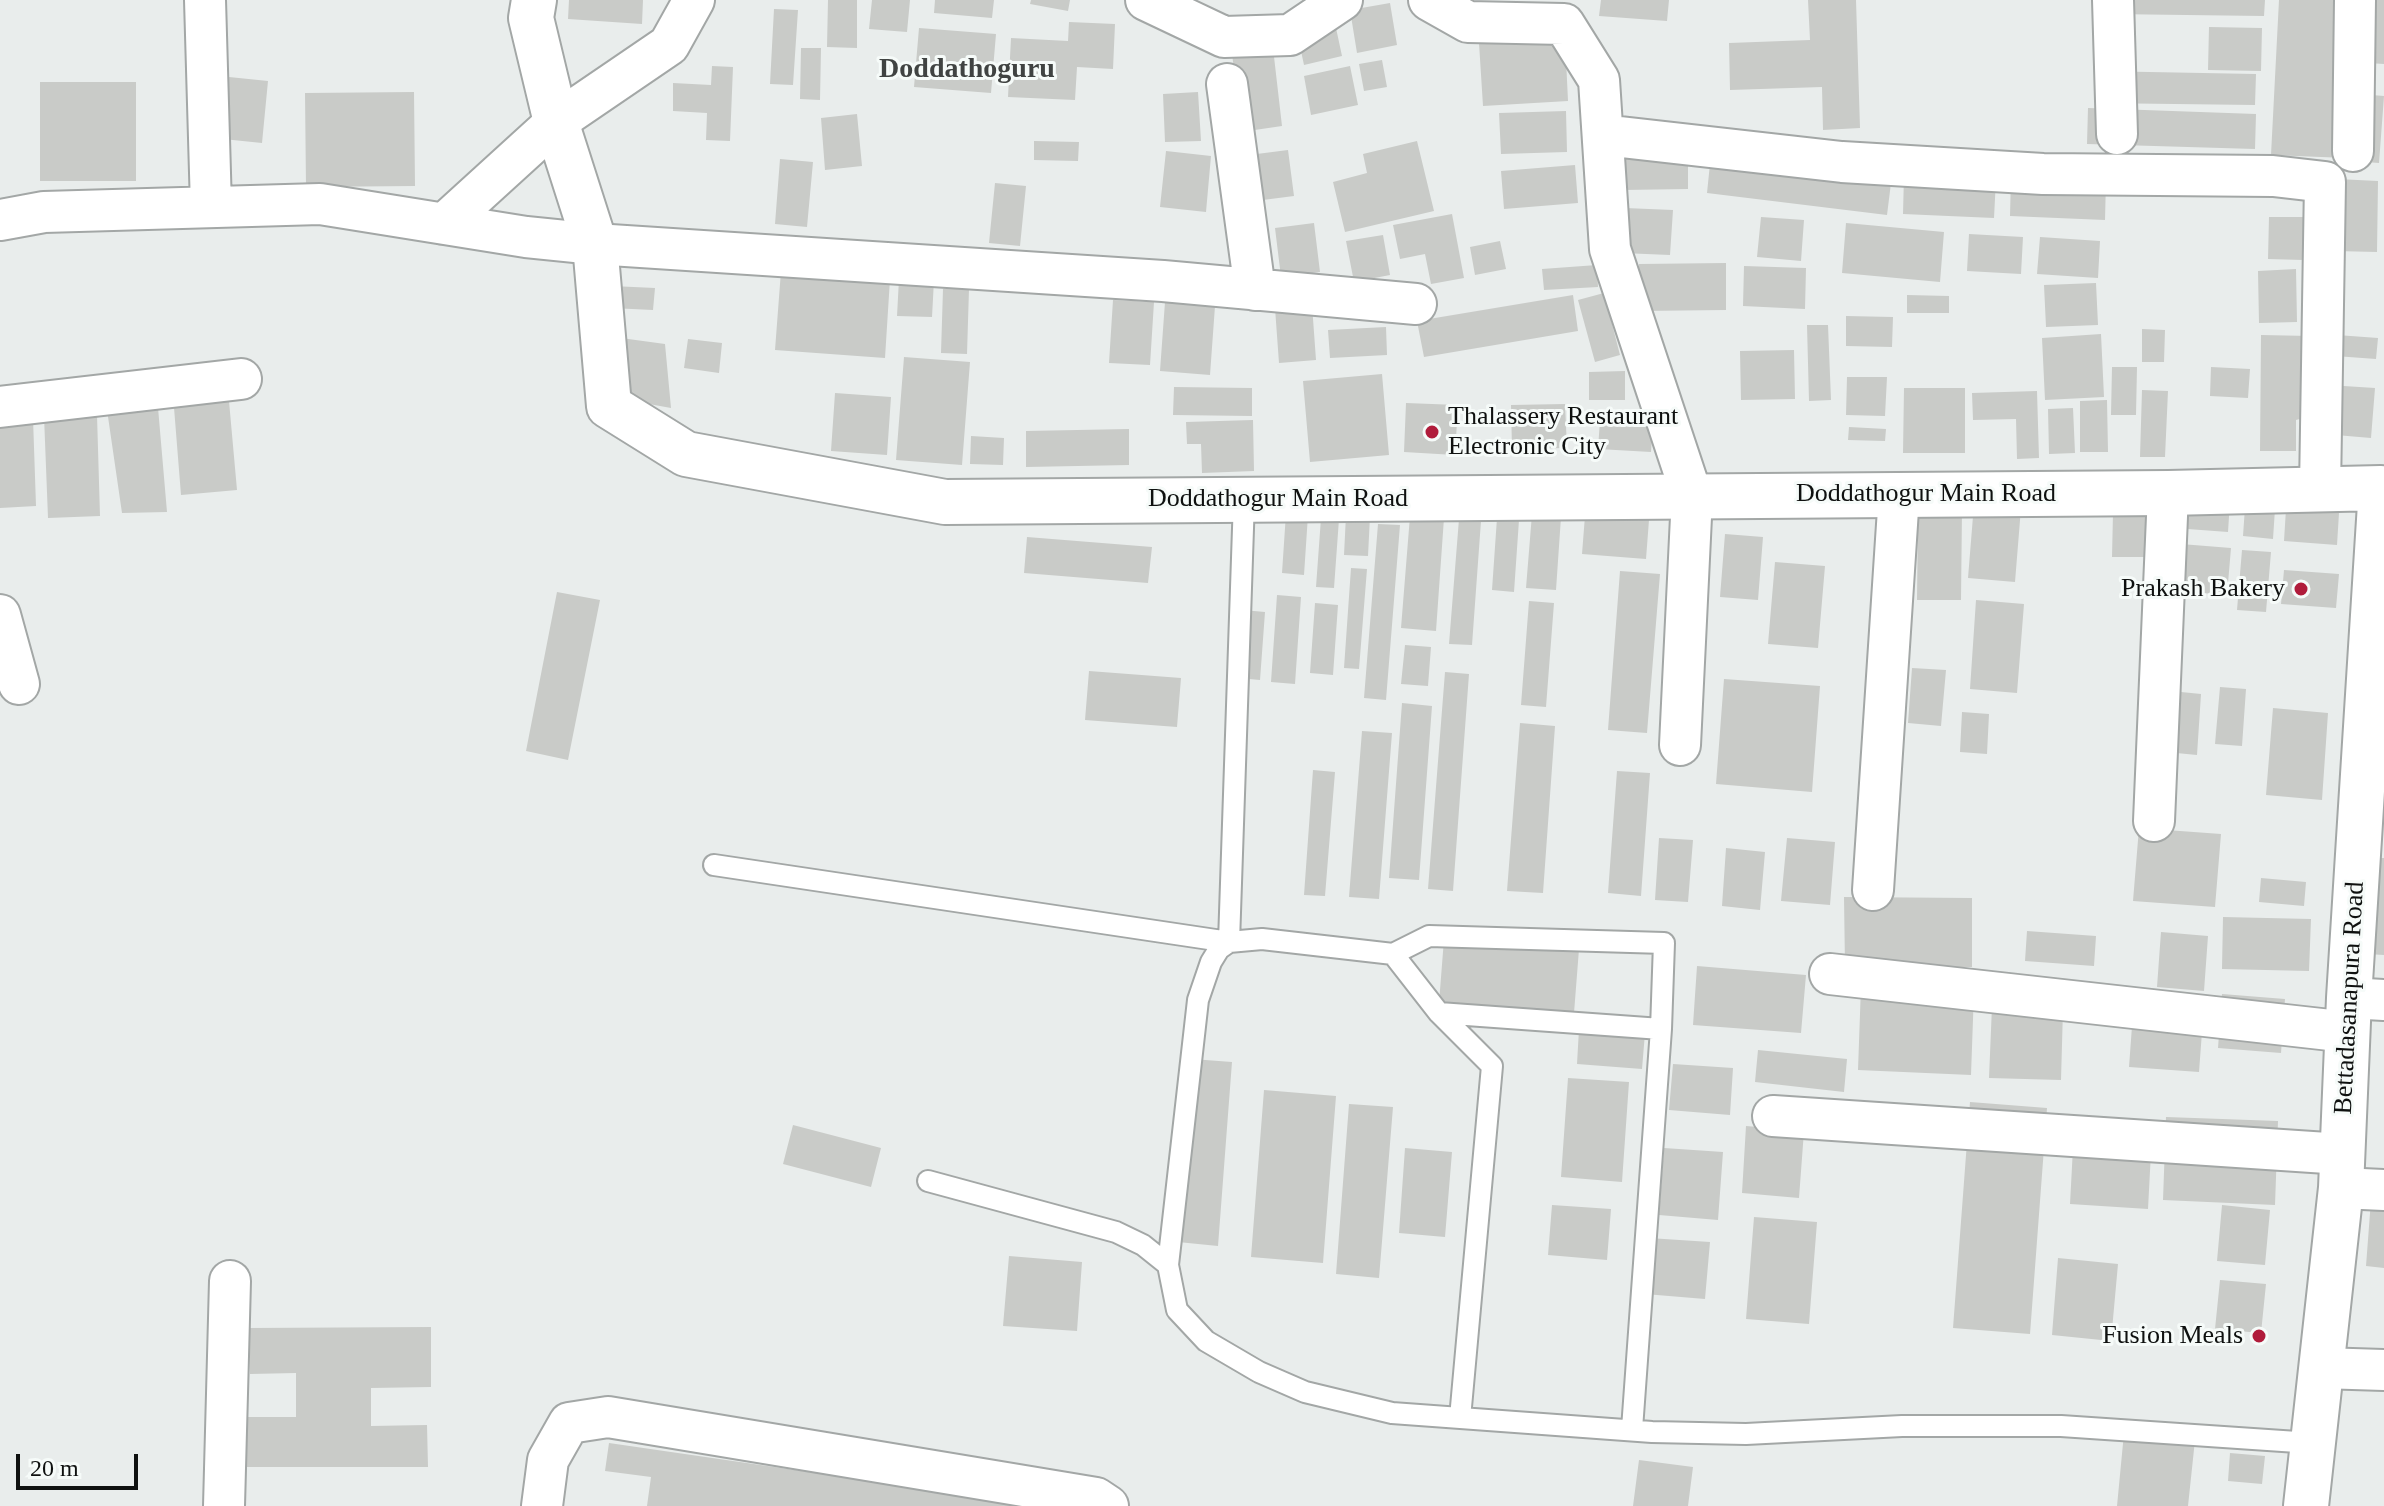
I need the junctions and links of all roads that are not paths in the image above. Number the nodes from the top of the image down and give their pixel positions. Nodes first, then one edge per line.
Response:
1 (205, 0) edge
2 (534, 0) edge
3 (694, 0) edge
4 (1146, 0) edge
5 (1342, 0) edge
6 (1429, 0) edge
7 (2113, 0) edge
8 (2355, 0) edge
9 (1227, 84) dead end
10 (556, 122) junction
11 (2117, 134) dead end
12 (1603, 135) junction
13 (2353, 151) dead end
14 (211, 207) junction
15 (0, 220) edge
16 (444, 224) junction
17 (595, 244) junction
18 (1255, 290) junction
19 (1416, 304) dead end
20 (241, 379) dead end
21 (0, 407) edge
22 (2383, 488) edge
23 (2320, 489) junction
24 (2168, 493) junction
25 (1899, 494) junction
26 (1692, 496) junction
27 (1244, 499) junction
28 (0, 615) edge
29 (19, 684) dead end
30 (1680, 745) dead end
31 (2154, 821) dead end
32 (714, 865) dead end
33 (1873, 890) dead end
34 (1229, 942) junction
35 (1393, 954) junction
36 (1830, 974) dead end
37 (2360, 1010) edge
38 (1439, 1013) junction
39 (1661, 1029) junction
40 (1773, 1116) dead end
41 (2342, 1171) junction
42 (928, 1181) dead end
43 (2384, 1190) edge
44 (1168, 1265) junction
45 (230, 1281) dead end
46 (2321, 1368) junction
47 (2384, 1370) edge
48 (1460, 1418) junction
49 (1632, 1429) junction
50 (2312, 1443) junction
51 (224, 1506) edge
52 (542, 1506) edge
53 (1108, 1506) edge
54 (2306, 1506) edge

1 - 14 street
2 - 10 street, Doddathogur Main Road
3 - 10 street
4 - 5 street
6 - 12 street
7 - 11 street
8 - 13 street
9 - 18 street
10 - 16 street
10 - 17 street, Doddathogur Main Road
12 - 23 street
12 - 26 street
14 - 15 street
14 - 16 street
16 - 17 street
17 - 18 street
17 - 27 street, Doddathogur Main Road
18 - 19 street
20 - 21 street
22 - 23 street, Doddathogur Main Road
22 - 37 street, Bettadasanapura Road
23 - 24 street, Doddathogur Main Road
24 - 25 street, Doddathogur Main Road
24 - 31 street
25 - 26 street, Doddathogur Main Road
25 - 33 street
26 - 27 street, Doddathogur Main Road
26 - 30 street
27 - 34 lane
28 - 29 street
32 - 34 lane
34 - 35 lane
34 - 44 lane
35 - 38 lane
35 - 39 lane
36 - 37 street
37 - 41 street, Bettadasanapura Road
38 - 39 lane
38 - 48 lane
39 - 49 lane
40 - 41 street
41 - 43 street
41 - 46 street, Bettadasanapura Road
42 - 44 lane
44 - 48 lane
45 - 51 street
46 - 47 street
46 - 50 street, Bettadasanapura Road
48 - 49 lane
49 - 50 lane
50 - 54 street, Bettadasanapura Road
52 - 53 street

